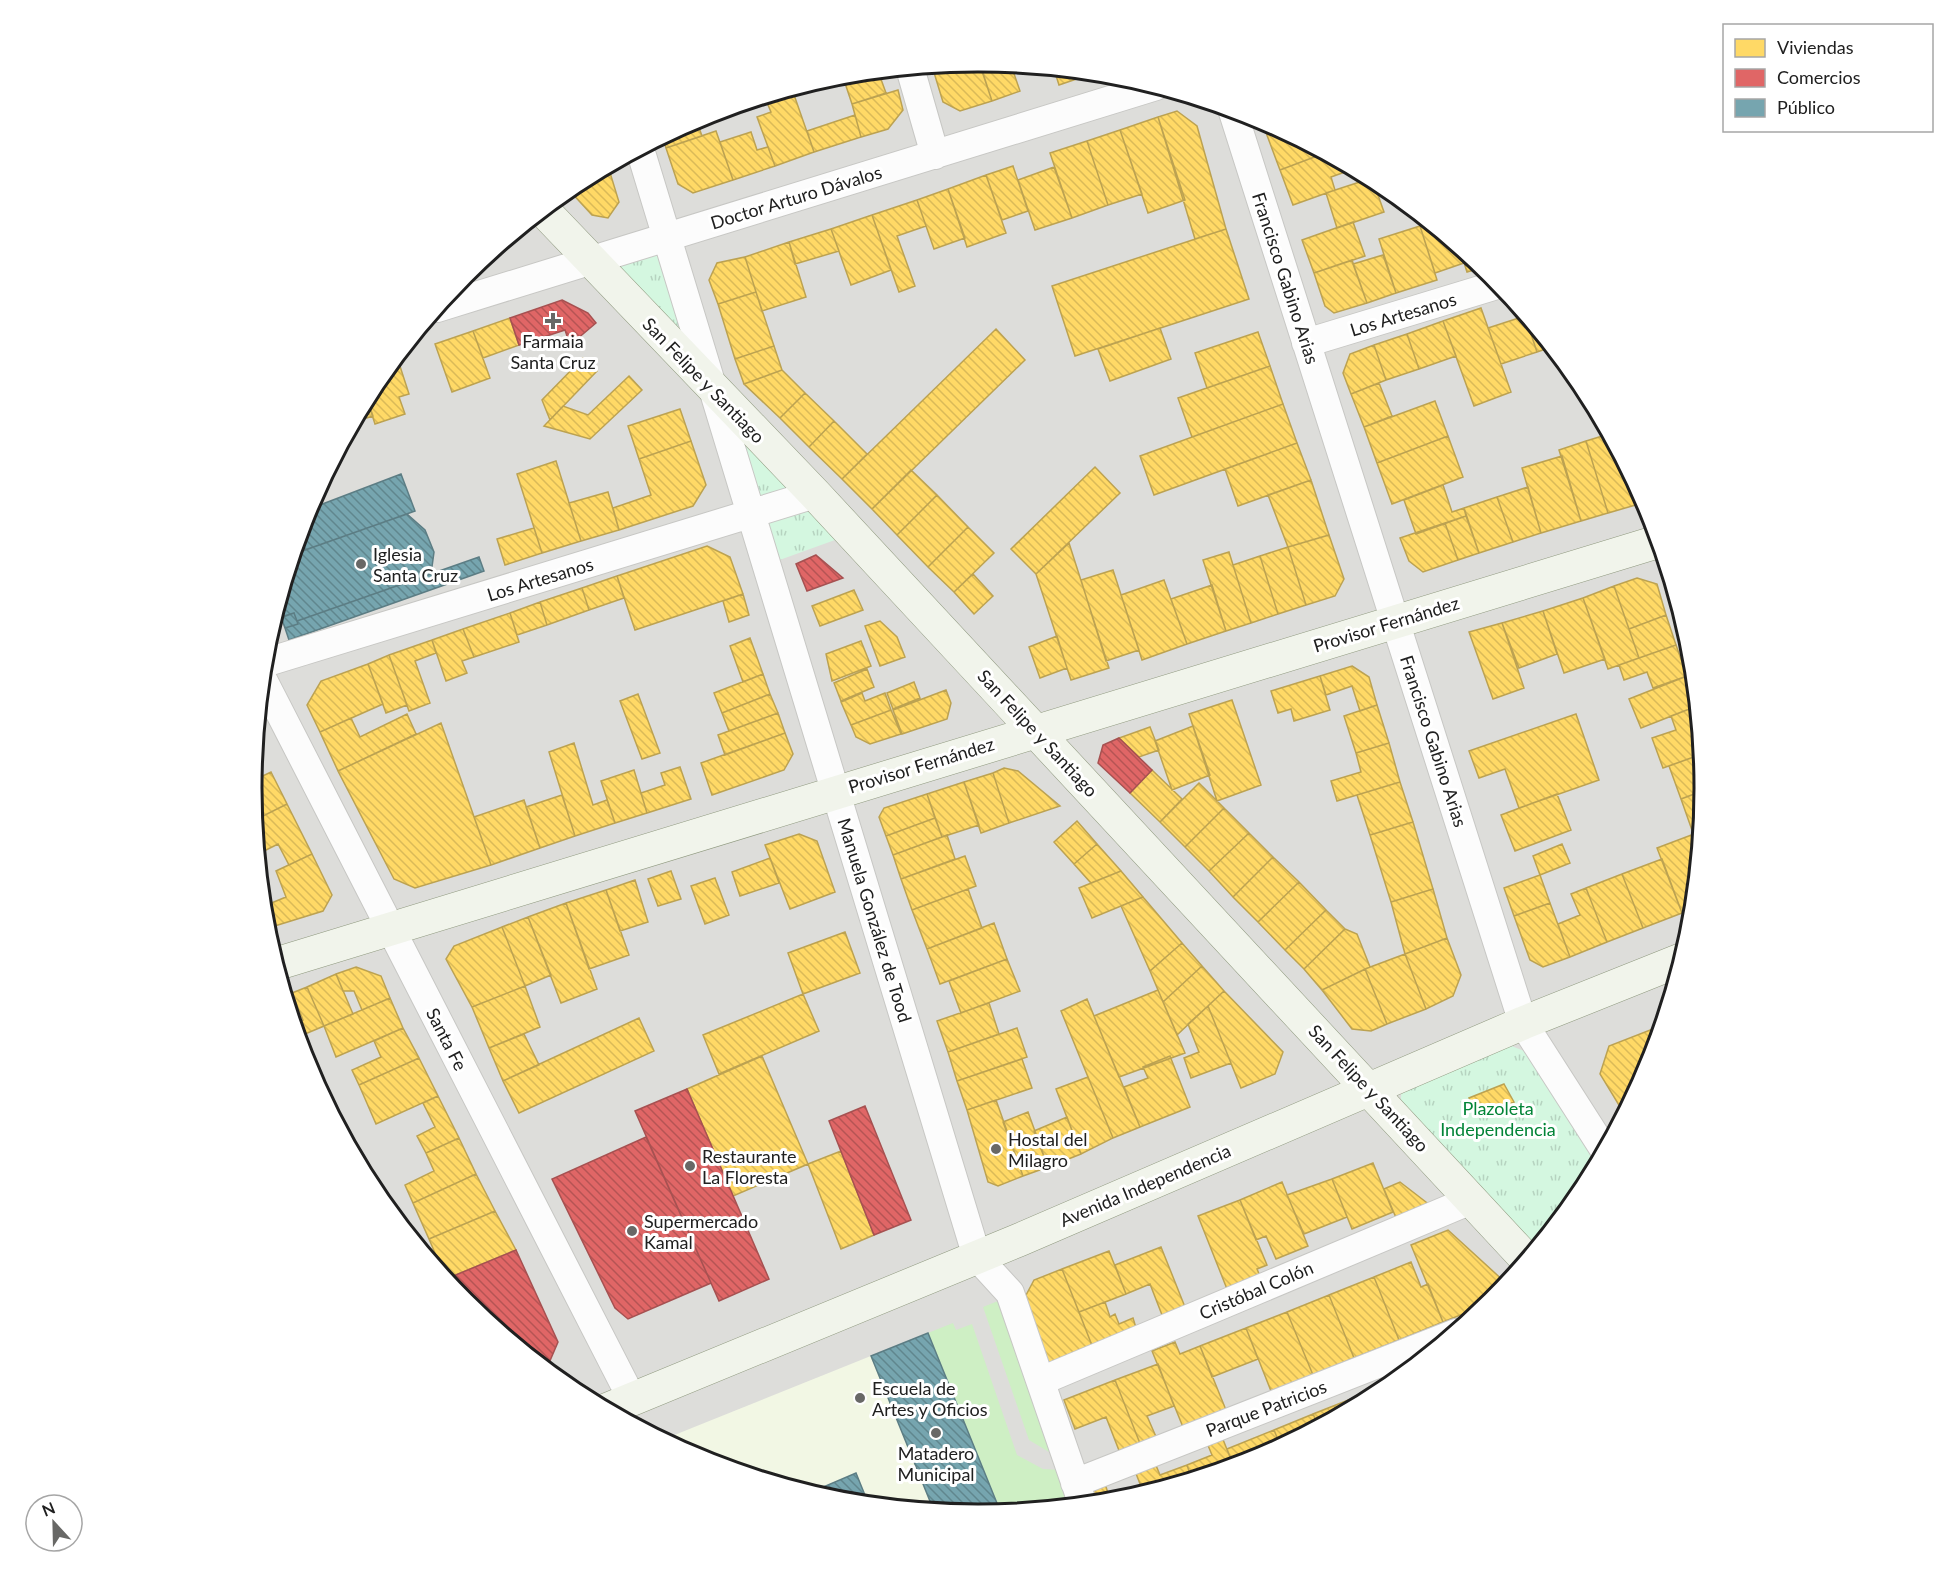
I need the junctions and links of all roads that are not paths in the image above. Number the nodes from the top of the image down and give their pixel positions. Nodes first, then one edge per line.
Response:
1 (912, 76) edge
2 (1140, 91) edge
3 (1235, 120) edge
4 (935, 155) junction
5 (642, 156) edge
6 (548, 216) edge
7 (668, 237) junction
8 (590, 261) junction
9 (1490, 287) edge
10 (452, 303) edge
11 (1306, 343) junction
12 (716, 393) junction
13 (815, 495) junction
14 (752, 514) junction
15 (1651, 544) edge
16 (1396, 621) junction
17 (274, 660) edge
18 (269, 691) edge
19 (1035, 730) junction
20 (836, 792) junction
21 (391, 928) junction
22 (283, 961) edge
23 (1673, 963) edge
24 (1523, 1023) junction
25 (1370, 1088) junction
26 (1601, 1144) edge
27 (1472, 1200) junction
28 (1522, 1255) edge
29 (977, 1257) junction
30 (1431, 1344) edge
31 (1041, 1381) junction
32 (619, 1405) edge
33 (1079, 1494) edge

1 - 4 street
2 - 4 street, Doctor Arturo Dávalos
3 - 11 street, Francisco Gabino Arias
4 - 7 street, Doctor Arturo Dávalos
5 - 7 street, Manuela González de Tood
6 - 8 street, San Felipe y Santiago
7 - 8 street, Doctor Arturo Dávalos
7 - 12 street, Manuela González de Tood
8 - 10 street, Doctor Arturo Dávalos
8 - 12 street, San Felipe y Santiago
9 - 11 street, Los Artesanos
11 - 16 street, Francisco Gabino Arias
12 - 13 street, San Felipe y Santiago
12 - 14 street, Manuela González de Tood
13 - 14 street, Los Artesanos
13 - 19 street, San Felipe y Santiago
14 - 17 street, Los Artesanos
14 - 20 street, Manuela González de Tood
15 - 16 street, Provisor Fernández
16 - 19 street, Provisor Fernández
16 - 24 street, Francisco Gabino Arias
18 - 21 street, Santa Fe
19 - 20 street, Provisor Fernández
19 - 25 street, San Felipe y Santiago
20 - 21 street, Provisor Fernández
20 - 29 street, Manuela González de Tood
21 - 22 street, Provisor Fernández
21 - 32 street, Santa Fe
23 - 24 street, Avenida Independencia
24 - 25 street, Avenida Independencia
24 - 26 street, Francisco Gabino Arias
25 - 27 street, San Felipe y Santiago
25 - 29 street, Avenida Independencia
27 - 28 street, San Felipe y Santiago
27 - 31 street, Cristóbal Colón
29 - 31 street, Manuela González de Tood
29 - 32 street, Avenida Independencia
30 - 33 street, Parque Patricios
31 - 33 street, Manuela González de Tood

